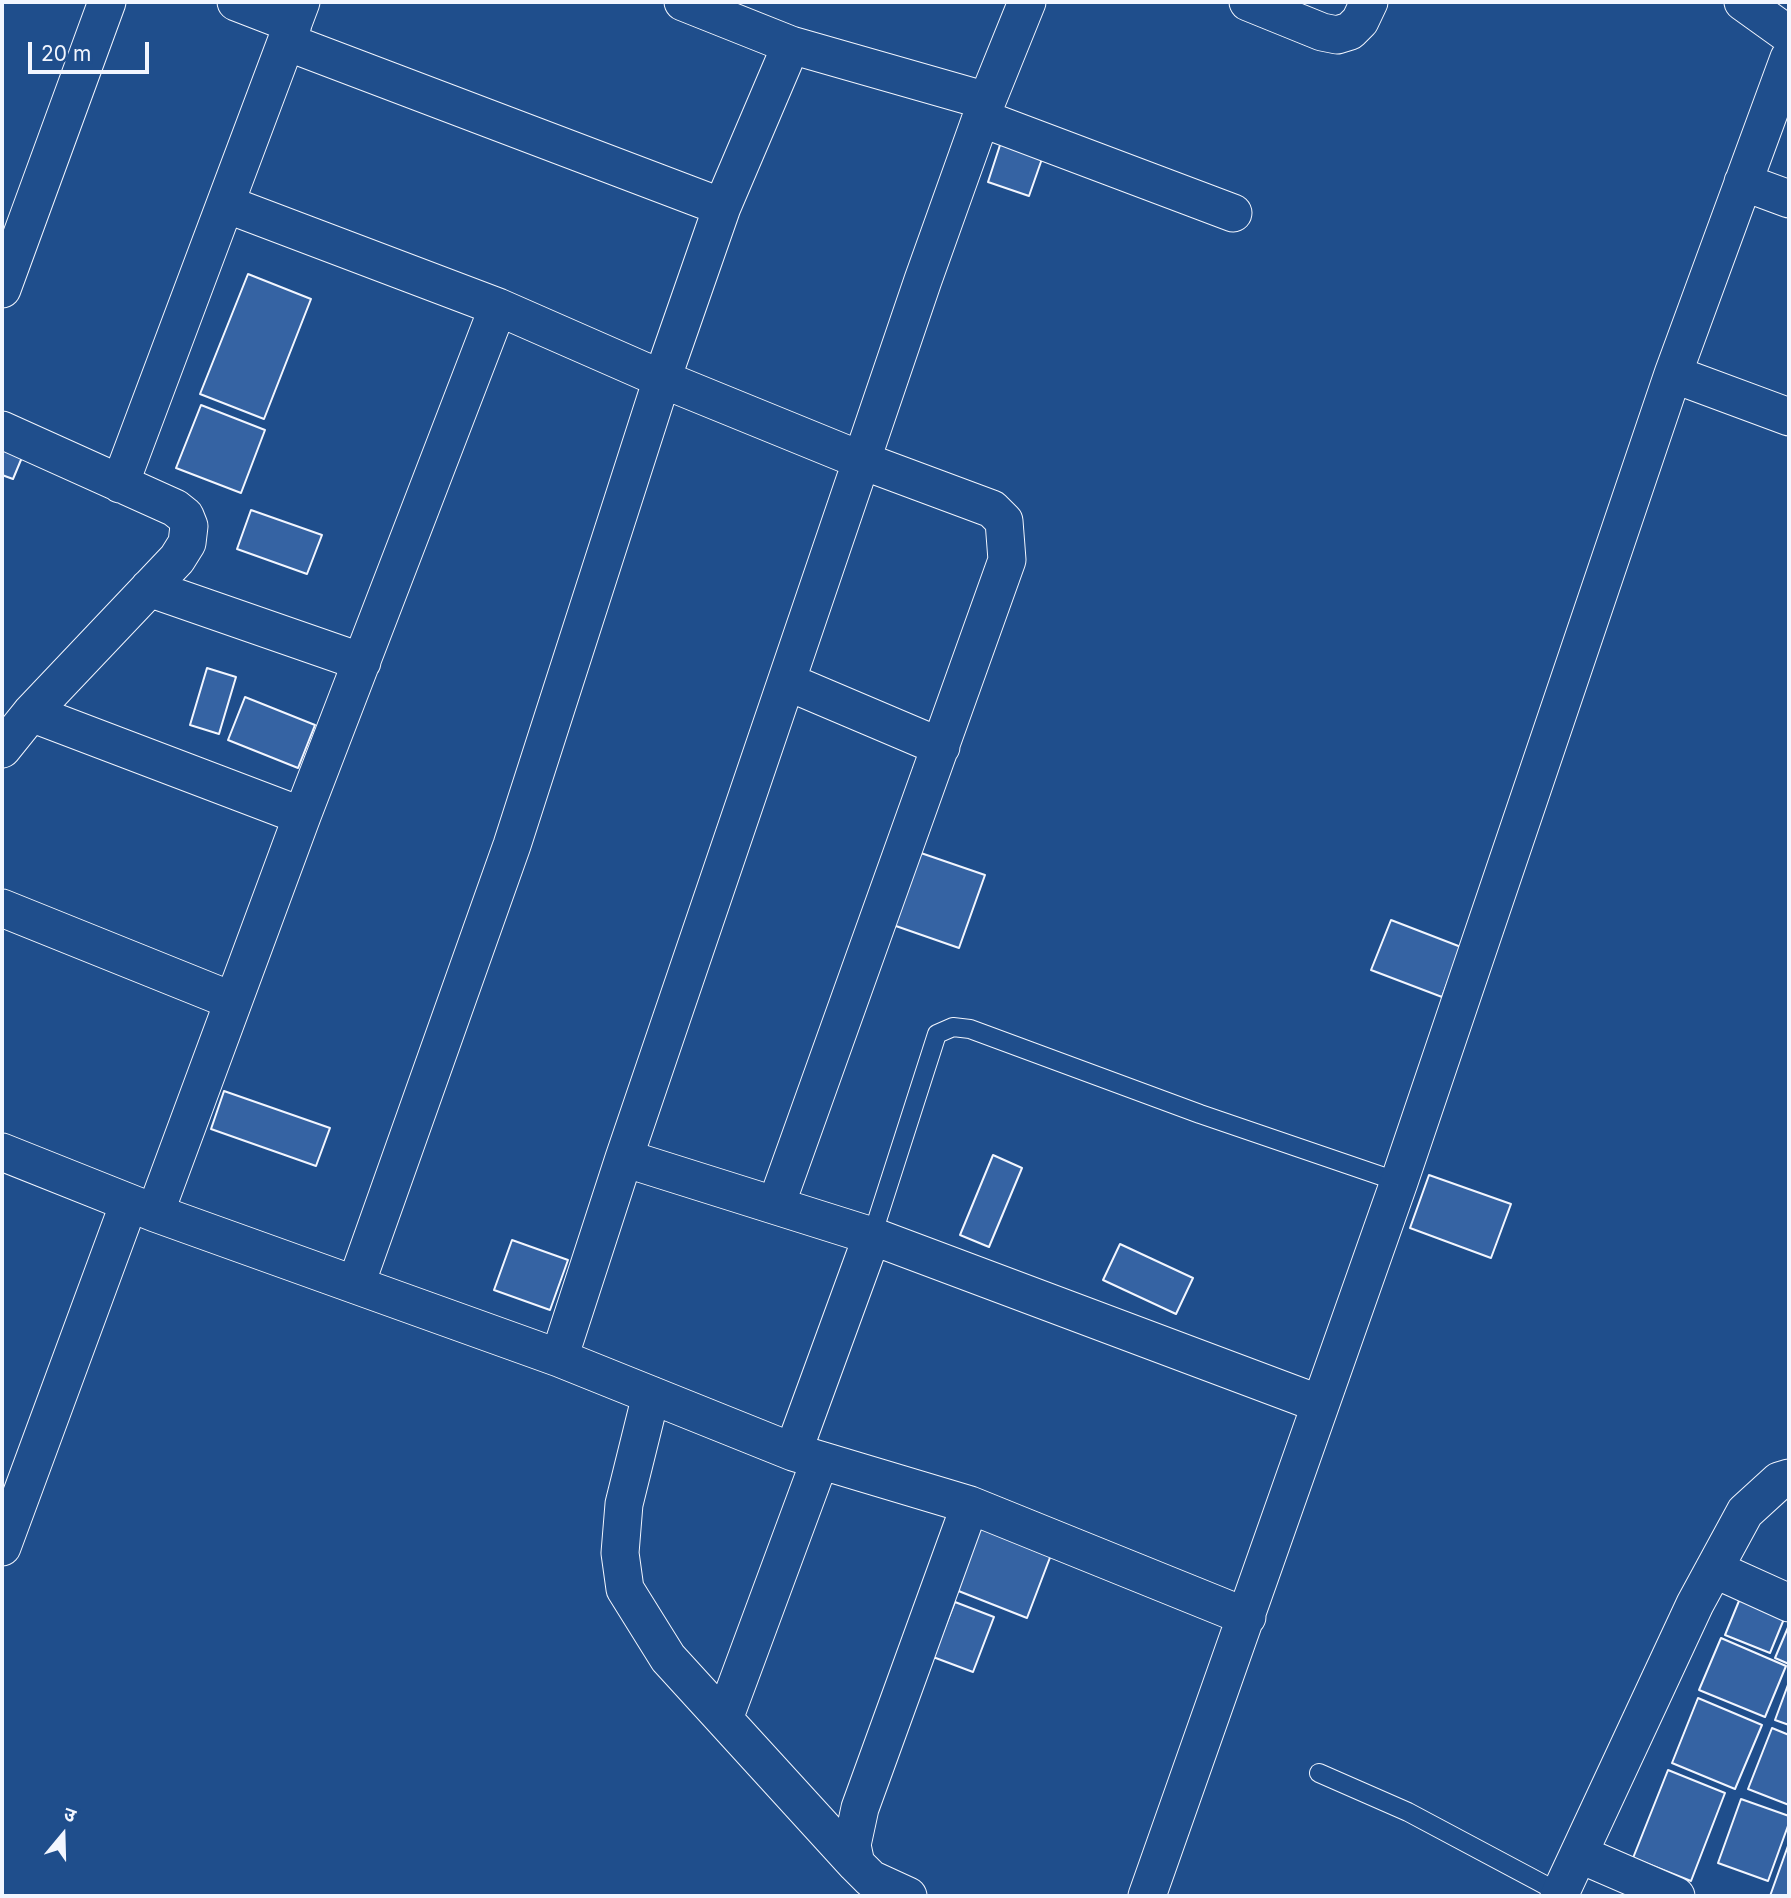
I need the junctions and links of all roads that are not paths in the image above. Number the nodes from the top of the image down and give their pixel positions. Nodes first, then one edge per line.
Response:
1 (107, 2) edge
2 (236, 2) edge
3 (683, 2) edge
4 (1027, 2) edge
5 (1248, 2) edge
6 (1369, 2) edge
7 (1743, 2) edge
8 (732, 11) edge
9 (294, 22) edge
10 (1789, 35) edge
11 (791, 45) junction
12 (1789, 58) edge
13 (984, 109) junction
14 (1744, 182) junction
15 (1789, 199) edge
16 (226, 204) junction
17 (722, 207) junction
18 (1233, 213) dead end
19 (2, 289) edge
20 (498, 307) junction
21 (1674, 374) junction
22 (662, 379) junction
23 (1789, 417) edge
24 (2, 430) edge
25 (863, 461) junction
26 (120, 484) junction
27 (149, 588) junction
28 (362, 662) junction
29 (788, 682) junction
30 (31, 713) junction
31 (941, 747) junction
32 (2, 749) edge
33 (302, 816) junction
34 (2, 908) edge
35 (233, 1001) junction
36 (2, 1152) edge
37 (624, 1158) junction
38 (1399, 1182) junction
39 (776, 1205) junction
40 (142, 1208) junction
41 (872, 1236) junction
42 (356, 1284) junction
43 (559, 1358) junction
44 (651, 1395) junction
45 (1320, 1404) junction
46 (806, 1456) junction
47 (1789, 1478) edge
48 (970, 1505) junction
49 (2, 1547) edge
50 (1714, 1569) junction
51 (1789, 1603) edge
52 (1247, 1617) junction
53 (724, 1719) junction
54 (1319, 1773) dead end
55 (1579, 1854) junction
56 (856, 1864) junction
57 (1560, 1895) edge
58 (908, 1896) edge
59 (1147, 1896) edge
60 (1676, 1896) edge

1 - 19 street
2 - 9 street
3 - 8 street
4 - 13 street
5 - 6 street
7 - 10 street
8 - 11 street
9 - 16 street
9 - 17 street
11 - 13 street
11 - 17 street
12 - 14 street
13 - 18 street
13 - 25 street
14 - 15 street
14 - 21 street
16 - 20 street
16 - 26 street
17 - 22 street
20 - 22 street
20 - 28 street
21 - 23 street
21 - 38 street
22 - 25 street
22 - 42 street
24 - 26 street
25 - 29 street
25 - 31 street
26 - 27 street
27 - 28 street
27 - 30 street
28 - 33 street
29 - 31 street
29 - 37 street
30 - 32 street
30 - 33 street
31 - 39 street
33 - 35 street
34 - 35 street
35 - 40 street
36 - 40 street
37 - 39 street
37 - 43 street
38 - 41 lane
38 - 45 street
39 - 41 street
40 - 42 street
40 - 49 street
41 - 45 street
41 - 46 street
42 - 43 street
43 - 44 street
44 - 46 street
44 - 53 street
45 - 52 street
46 - 48 street
46 - 53 street
47 - 50 street
48 - 52 street
48 - 56 street
50 - 51 street
50 - 55 street
52 - 59 street
53 - 56 street
54 - 57 lane
55 - 57 street
55 - 60 street
56 - 58 street

